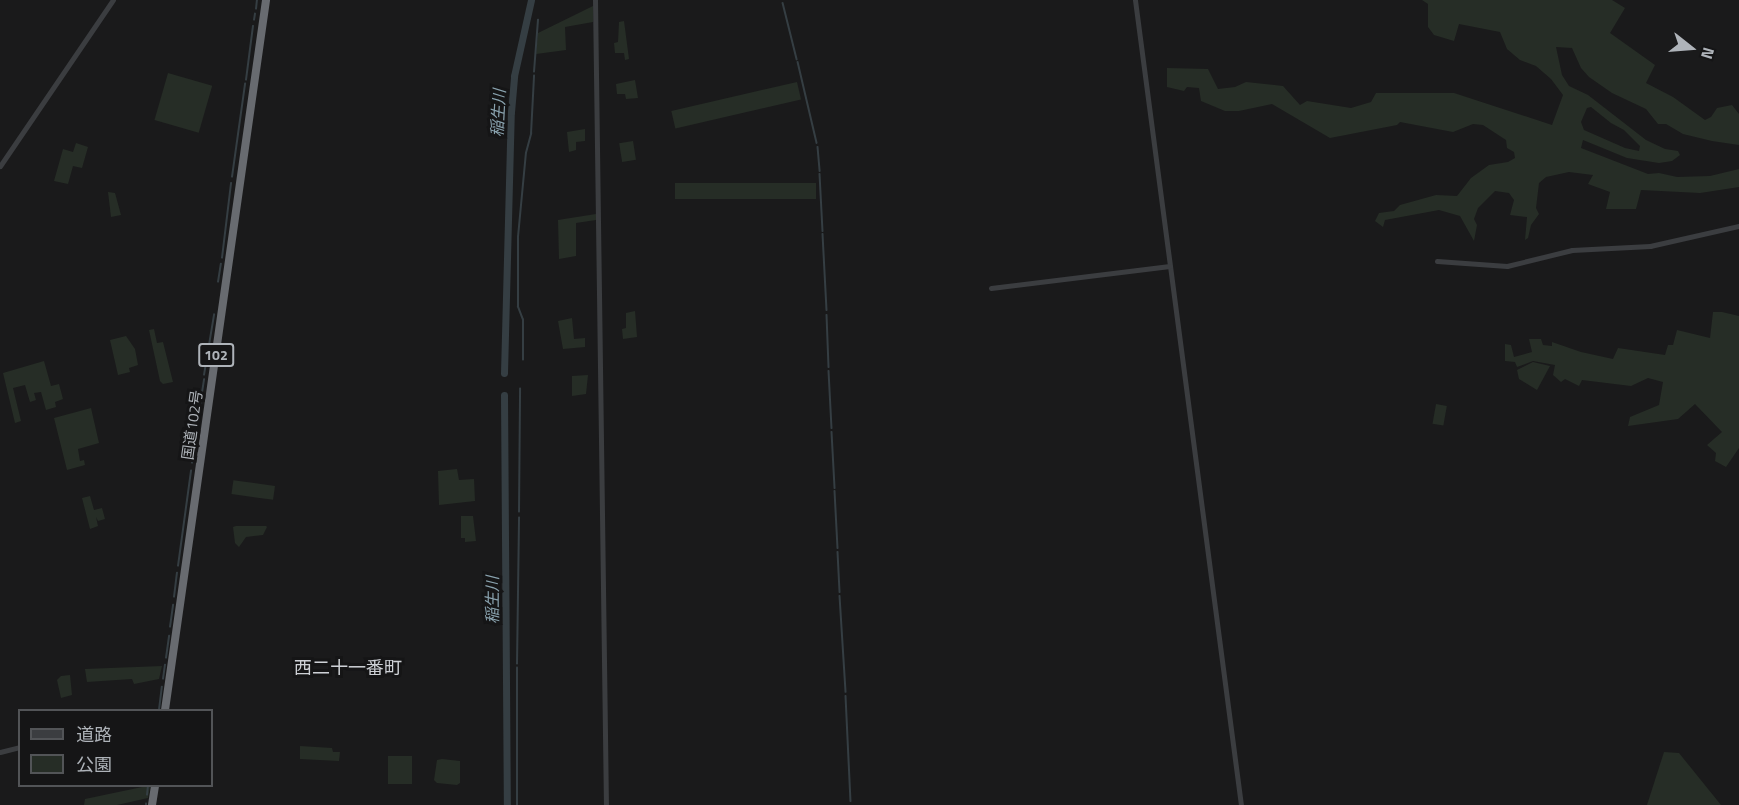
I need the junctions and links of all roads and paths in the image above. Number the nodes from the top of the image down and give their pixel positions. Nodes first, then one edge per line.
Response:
1 (114, 0) edge
2 (266, 0) edge
3 (596, 0) edge
4 (1135, 0) edge
5 (0, 166) edge
6 (1739, 226) edge
7 (1437, 261) dead end
8 (1170, 266) junction
9 (991, 288) dead end
10 (165, 709) edge
11 (18, 748) edge
12 (0, 752) edge
13 (155, 787) edge
14 (153, 805) edge
15 (606, 805) edge
16 (1241, 805) edge

1 - 5 street
2 - 10 highway, 国道102号 / 102
3 - 15 street
4 - 8 street
6 - 7 street
8 - 9 street
8 - 16 street
11 - 12 street
13 - 14 highway

